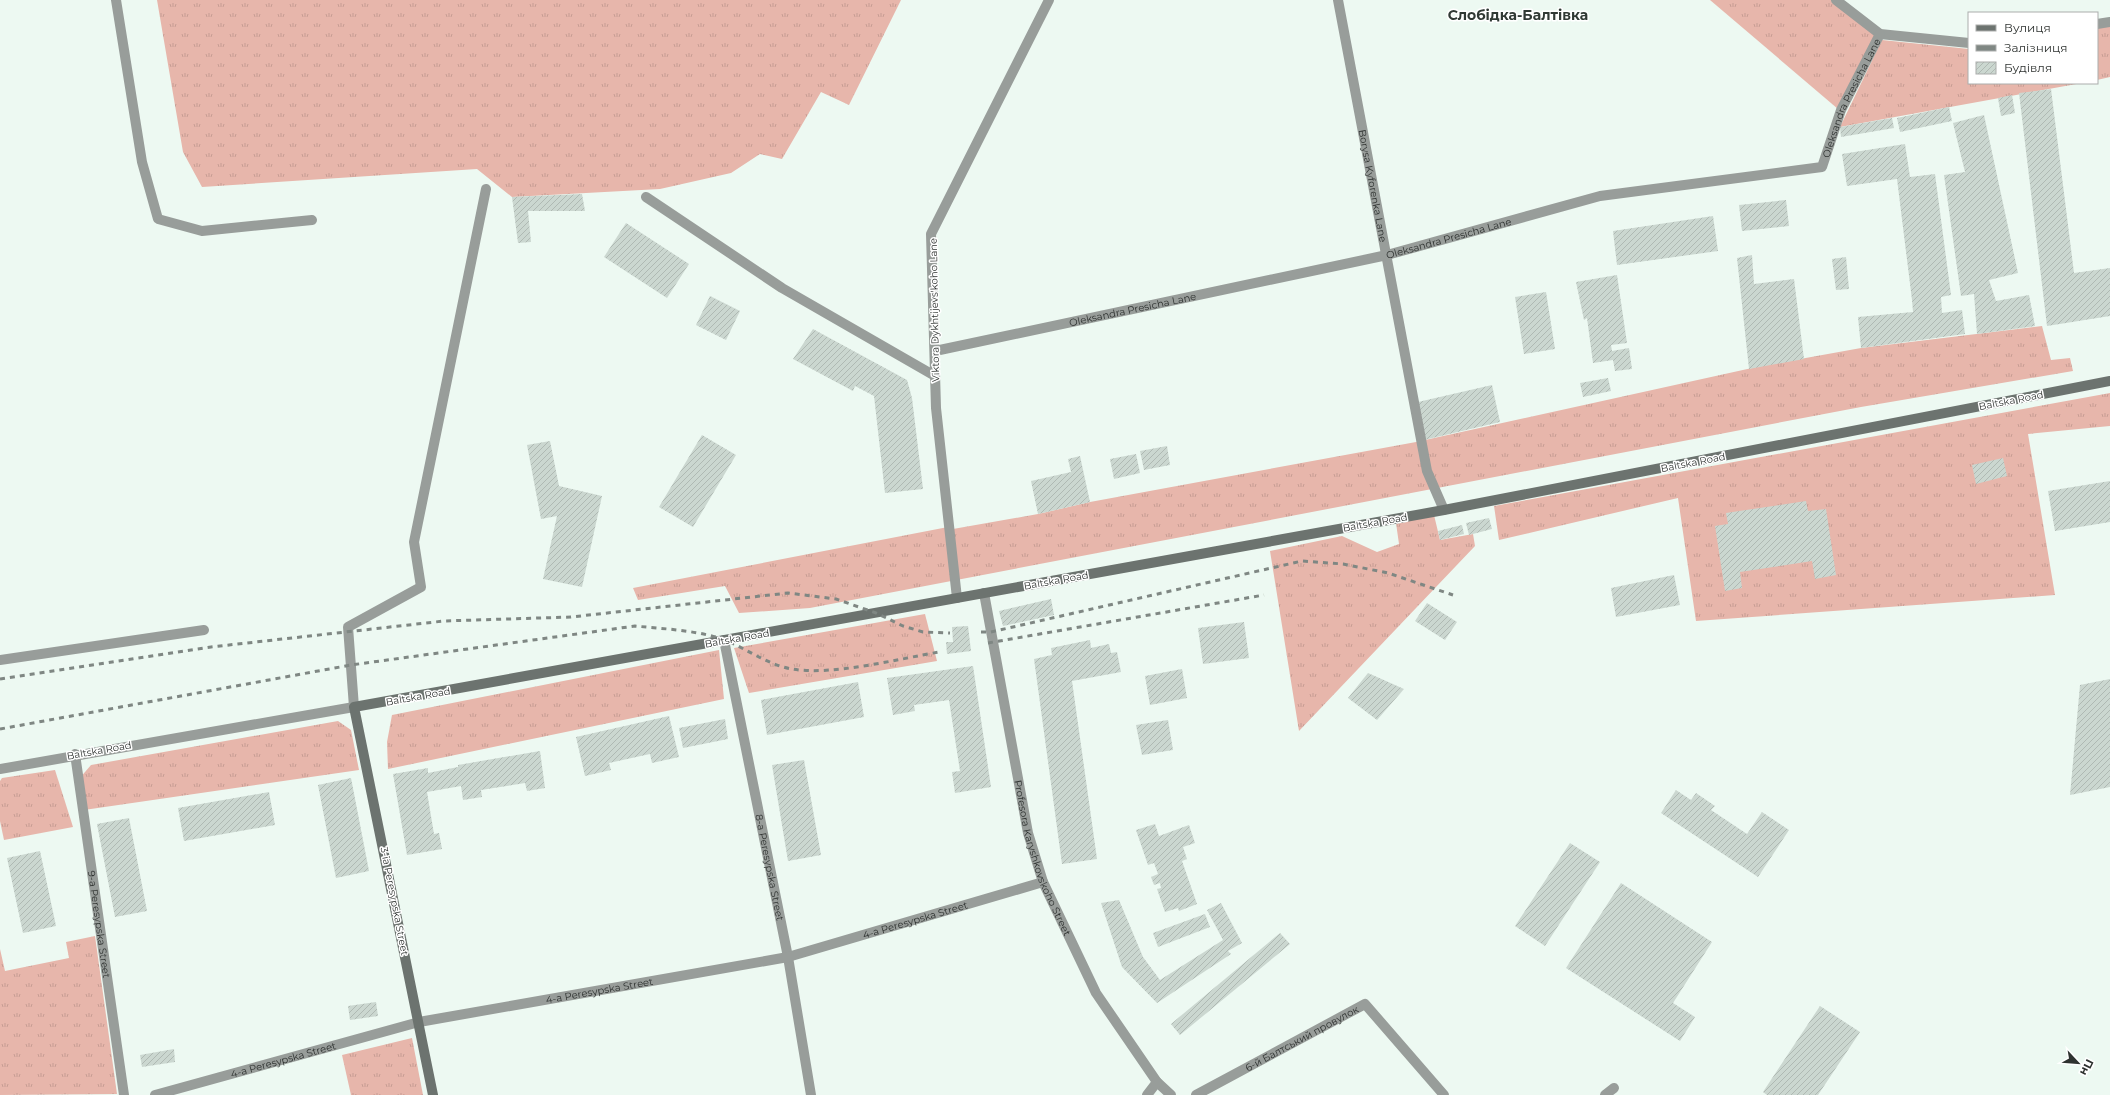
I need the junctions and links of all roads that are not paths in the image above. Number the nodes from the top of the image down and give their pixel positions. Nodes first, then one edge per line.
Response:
1 (116, 0) edge
2 (1049, 0) edge
3 (1338, 0) edge
4 (1836, 0) edge
5 (2110, 22) edge
6 (2098, 24) edge
7 (1880, 34) junction
8 (1968, 43) edge
9 (486, 189) dead end
10 (646, 197) dead end
11 (312, 220) dead end
12 (1387, 255) junction
13 (935, 351) junction
14 (935, 376) junction
15 (2110, 381) edge
16 (1444, 510) junction
17 (984, 593) junction
18 (957, 598) junction
19 (204, 630) dead end
20 (724, 640) junction
21 (0, 660) edge
22 (354, 707) junction
23 (75, 754) junction
24 (0, 769) edge
25 (1043, 882) junction
26 (788, 957) junction
27 (419, 1022) junction
28 (1157, 1082) junction
29 (1614, 1088) dead end
30 (124, 1095) edge
31 (156, 1095) edge
32 (433, 1095) edge
33 (811, 1095) edge
34 (1147, 1095) edge
35 (1171, 1095) edge
36 (1196, 1095) edge
37 (1444, 1095) edge
38 (1605, 1095) edge

1 - 11 street
2 - 13 street, Viktora Dykhtijevs'koho Lane
3 - 12 street, Borysa Kyforenka Lane
4 - 7 street
5 - 6 street
7 - 8 street
7 - 12 street, Oleksandra Presicha Lane
9 - 22 street
10 - 14 street
12 - 13 street, Oleksandra Presicha Lane
12 - 16 street, Borysa Kyforenka Lane
13 - 14 street, Viktora Dykhtijevs'koho Lane
14 - 18 street, Viktora Dykhtijevs'koho Lane
15 - 16 main road, Baltska Road
16 - 17 main road, Baltska Road
17 - 18 main road, Baltska Road
17 - 25 street, Profesora Karyshkovskoho Street
18 - 20 main road, Baltska Road
19 - 21 street
20 - 22 main road, Baltska Road
20 - 26 street, 8-a Peresypska Street
22 - 23 street, Baltska Road
22 - 27 main road, 3-ia Peresypska Street
23 - 24 street, Baltska Road
23 - 30 street, 9-a Peresypska Street
25 - 26 street, 4-a Peresypska Street
25 - 28 street, Profesora Karyshkovskoho Street
26 - 27 street, 4-a Peresypska Street
26 - 33 street, 8-a Peresypska Street
27 - 31 street, 4-a Peresypska Street
27 - 32 main road, 3-ia Peresypska Street
28 - 34 street
28 - 35 street, Profesora Karyshkovskoho Street
29 - 38 street
36 - 37 street, 6-й Балтський провулок

